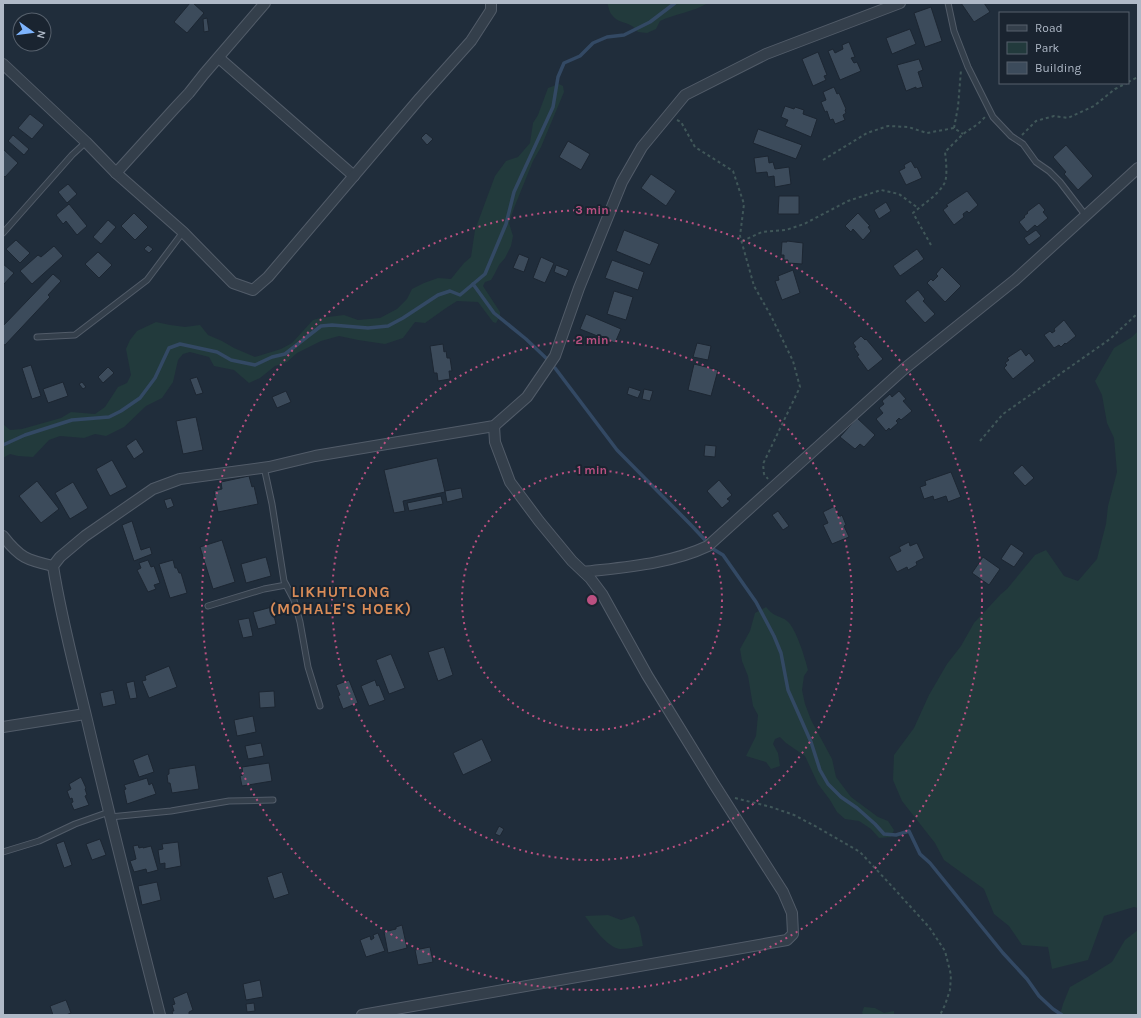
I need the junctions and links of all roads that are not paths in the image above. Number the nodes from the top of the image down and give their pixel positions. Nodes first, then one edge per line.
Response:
1 (265, 3) edge
2 (491, 3) edge
3 (900, 3) edge
4 (948, 3) edge
5 (219, 58) junction
6 (3, 64) edge
7 (86, 142) junction
8 (1138, 168) edge
9 (116, 173) junction
10 (354, 176) junction
11 (1086, 217) junction
12 (183, 232) junction
13 (3, 233) edge
14 (37, 337) dead end
15 (494, 426) junction
16 (264, 467) junction
17 (3, 536) edge
18 (52, 566) junction
19 (584, 572) junction
20 (286, 585) junction
21 (208, 606) dead end
22 (320, 706) dead end
23 (85, 714) junction
24 (3, 727) edge
25 (273, 800) dead end
26 (109, 814) junction
27 (3, 852) edge
28 (160, 1015) edge
29 (362, 1015) edge

1 - 5 street
2 - 10 street
3 - 15 street
4 - 11 lane
5 - 9 street
5 - 10 street
6 - 7 street
7 - 9 street
7 - 13 lane
8 - 11 street
9 - 12 street
10 - 12 street
11 - 19 street
12 - 14 lane
15 - 16 street
15 - 19 street
16 - 18 street
16 - 20 lane
17 - 18 street
18 - 23 street
19 - 29 street
20 - 21 lane
20 - 22 lane
23 - 24 street
23 - 26 street
25 - 26 lane
26 - 27 lane
26 - 28 street

